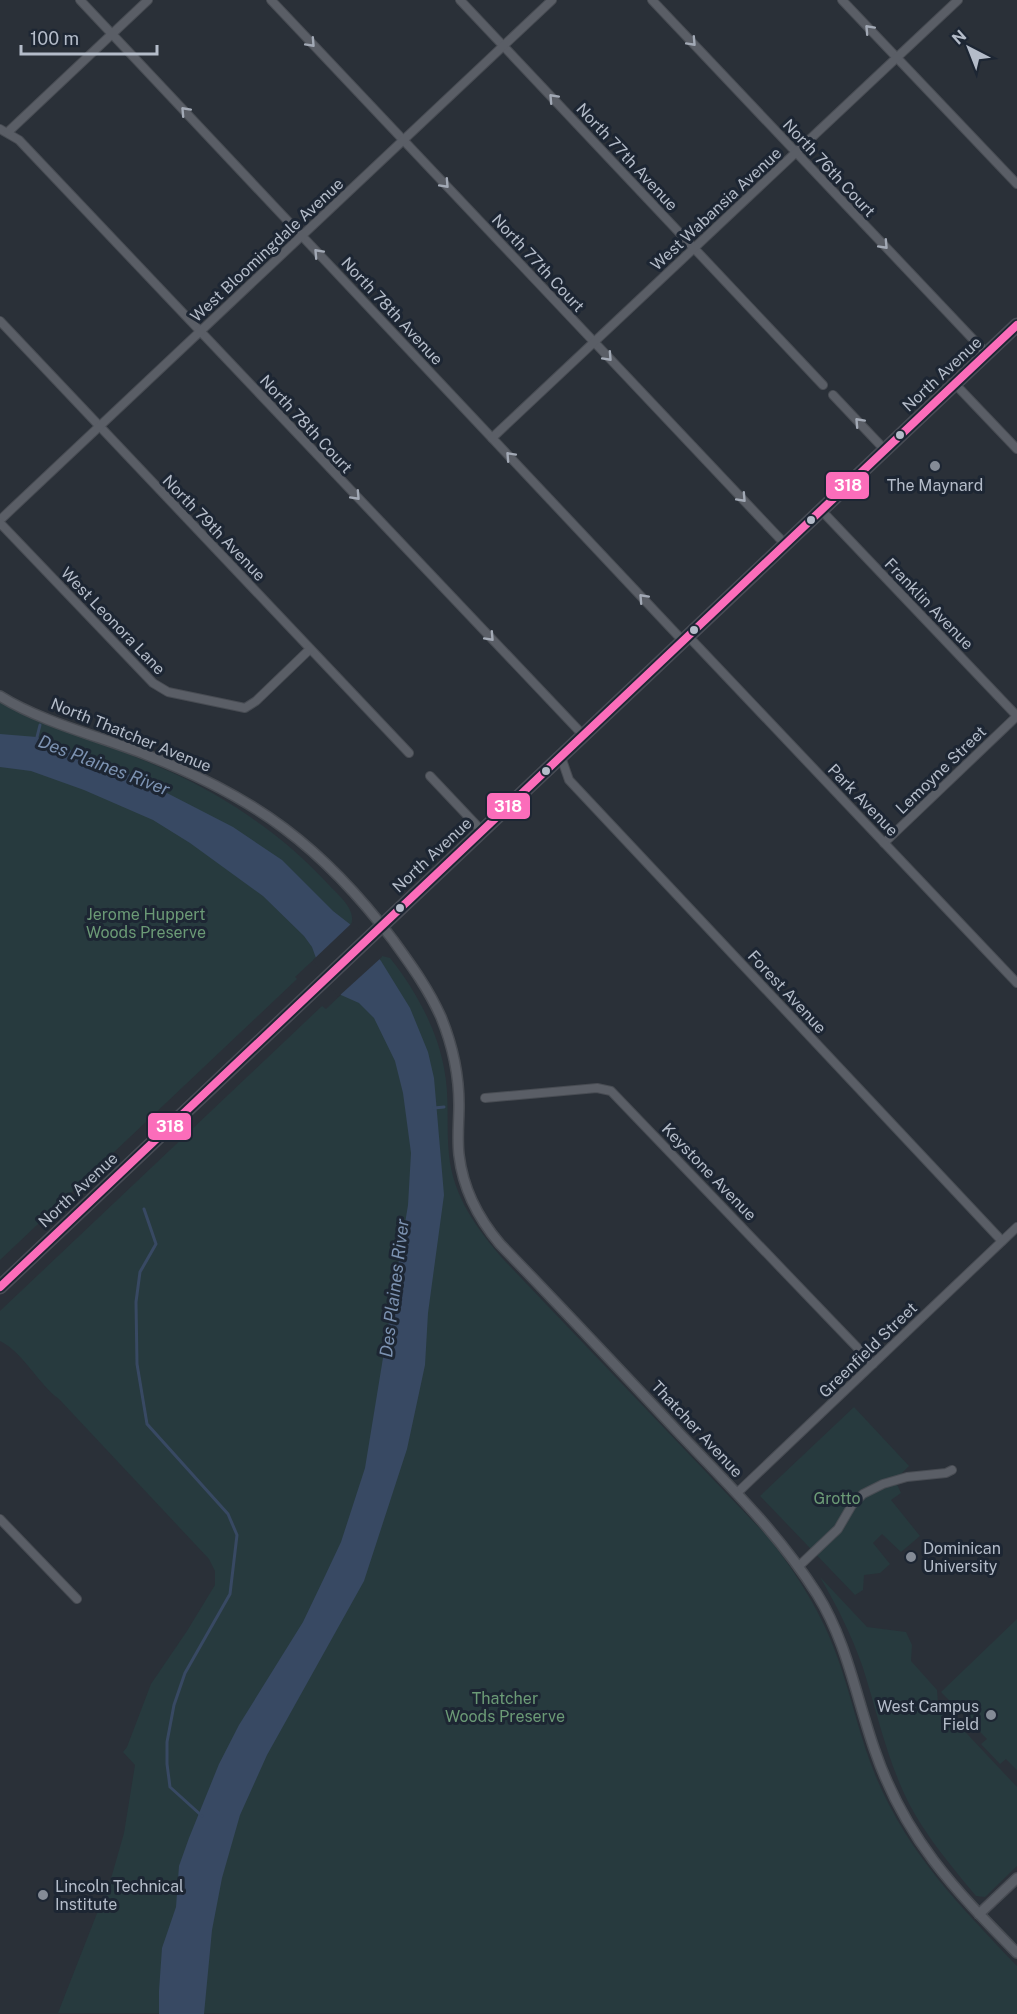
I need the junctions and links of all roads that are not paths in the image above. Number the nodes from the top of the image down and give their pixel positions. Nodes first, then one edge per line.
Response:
1 (80, 0) edge
2 (148, 0) edge
3 (271, 0) edge
4 (460, 0) edge
5 (552, 0) edge
6 (652, 0) edge
7 (842, 0) edge
8 (958, 0) edge
9 (112, 34) junction
10 (504, 46) junction
11 (896, 57) junction
12 (4, 130) edge
13 (404, 140) junction
14 (796, 152) junction
15 (1017, 184) edge
16 (302, 236) junction
17 (694, 248) junction
18 (0, 321) edge
19 (1017, 325) edge
20 (200, 332) junction
21 (594, 342) junction
22 (987, 354) junction
23 (955, 384) junction
24 (823, 385) dead end
25 (833, 395) dead end
26 (99, 427) junction
27 (492, 438) junction
28 (1017, 449) edge
29 (885, 450) junction
30 (821, 510) junction
31 (0, 522) edge
32 (785, 544) junction
33 (686, 639) junction
34 (310, 649) junction
35 (0, 696) edge
36 (1017, 716) edge
37 (584, 736) junction
38 (409, 753) dead end
39 (561, 757) junction
40 (430, 776) dead end
41 (482, 831) junction
42 (884, 843) junction
43 (382, 925) junction
44 (1017, 983) edge
45 (485, 1098) dead end
46 (1017, 1227) edge
47 (1002, 1241) junction
48 (0, 1287) edge
49 (873, 1364) junction
50 (952, 1470) dead end
51 (737, 1493) junction
52 (0, 1519) edge
53 (799, 1566) junction
54 (76, 1599) dead end
55 (1017, 1878) edge
56 (979, 1914) junction
57 (1017, 1953) edge

1 - 9 street, North 78th Avenue
2 - 9 street
3 -> 13 street, North 77th Court
4 - 10 street, North 77th Avenue
5 - 10 street, West Bloomingdale Avenue
6 -> 14 street, North 76th Court
11 -> 7 street
8 - 11 street, West Wabansia Avenue
9 - 12 street
16 -> 9 street, North 78th Avenue
10 - 13 street, West Bloomingdale Avenue
17 -> 10 street, North 77th Avenue
11 - 14 street, West Wabansia Avenue
11 - 15 street
12 - 20 street, North 78th Court
13 - 16 street, West Bloomingdale Avenue
13 -> 21 street, North 77th Court
14 - 17 street, West Wabansia Avenue
14 -> 22 street, North 76th Court
16 - 20 street, West Bloomingdale Avenue
27 -> 16 street, North 78th Avenue
17 - 21 street, West Wabansia Avenue
17 - 24 street, North 77th Avenue
18 - 26 street, North 79th Avenue
19 - 22 main road, North Avenue
20 - 26 street, West Bloomingdale Avenue
20 -> 37 street, North 78th Court
21 - 27 street, West Wabansia Avenue
21 -> 32 street, North 77th Court
22 - 23 main road, North Avenue
23 - 28 street
23 - 29 main road, North Avenue
29 -> 25 street
26 - 31 street, West Bloomingdale Avenue
26 - 34 street, North 79th Avenue
33 -> 27 street, North 78th Avenue
29 - 30 main road, North Avenue
30 - 32 main road, North Avenue
30 - 36 street, Franklin Avenue
31 - 34 street, West Leonora Lane
32 - 33 main road, North Avenue
33 - 37 main road, North Avenue
33 - 42 street, Park Avenue
34 - 38 street, North 79th Avenue
35 - 43 street, North Thatcher Avenue
36 - 42 street, Lemoyne Street
37 - 39 main road, North Avenue
39 - 41 main road, North Avenue
39 - 47 street, Forest Avenue
40 - 41 street
41 - 43 main road, North Avenue
42 - 44 street, Park Avenue
43 - 48 main road, North Avenue
43 - 51 street, Thatcher Avenue
45 - 49 street, Keystone Avenue
46 - 47 street, Greenfield Street
47 - 49 street, Greenfield Street
49 - 51 street, Greenfield Street
50 - 53 street
51 - 53 street, Thatcher Avenue
52 - 54 street
53 - 56 street, Thatcher Avenue
55 - 56 street
56 - 57 street, Thatcher Avenue

